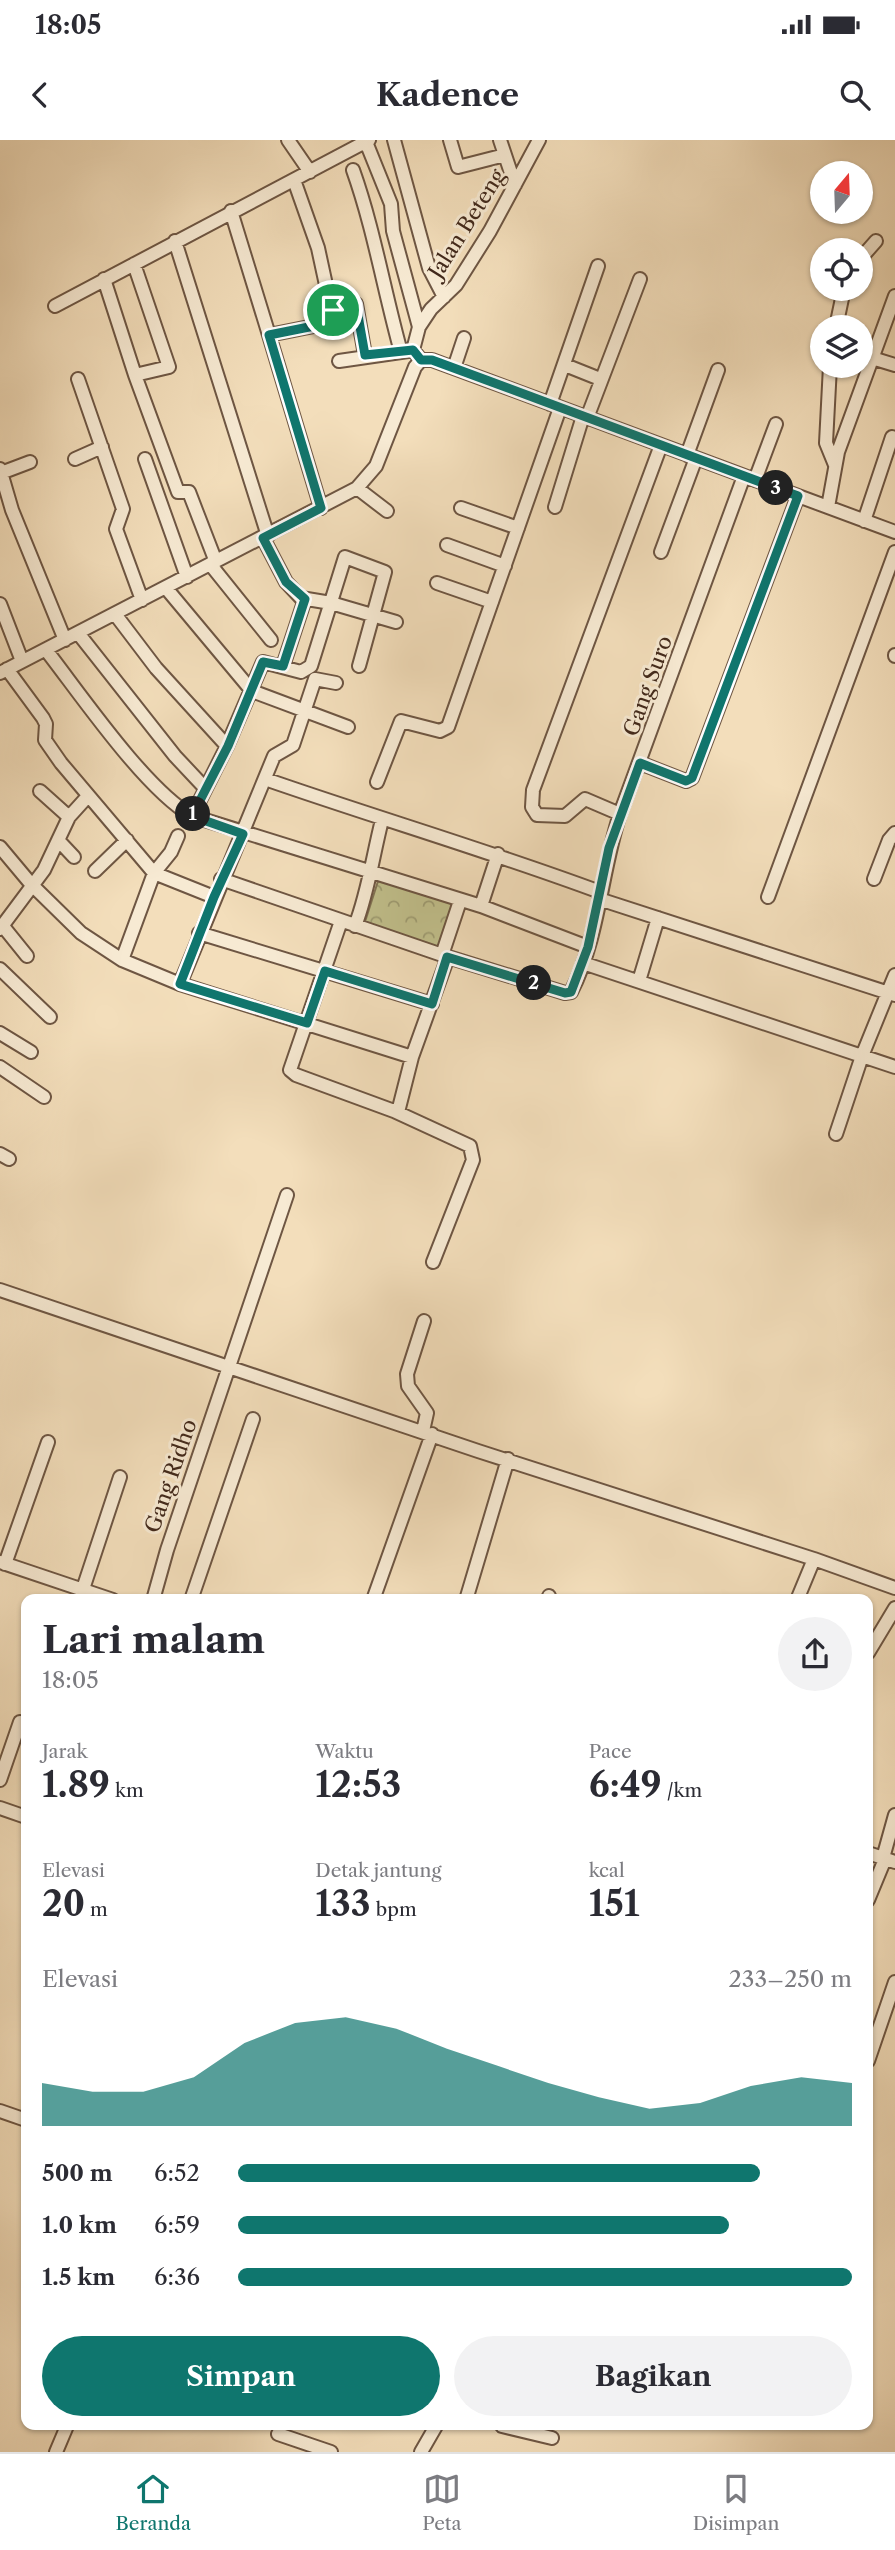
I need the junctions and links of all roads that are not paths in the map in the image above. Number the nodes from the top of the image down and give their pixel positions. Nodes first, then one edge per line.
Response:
1 (288, 140) edge
2 (394, 140) edge
3 (450, 140) edge
4 (500, 140) edge
5 (539, 140) edge
6 (367, 141) edge
7 (505, 155) junction
8 (353, 170) dead end
9 (310, 172) junction
10 (294, 180) junction
11 (515, 185) junction
12 (231, 211) junction
13 (175, 240) junction
14 (876, 241) dead end
15 (873, 244) edge
16 (134, 264) junction
17 (598, 266) dead end
18 (104, 279) junction
19 (640, 279) dead end
20 (895, 296) edge
21 (444, 297) junction
22 (55, 306) dead end
23 (333, 310) junction
24 (419, 327) junction
25 (269, 335) junction
26 (464, 338) dead end
27 (412, 354) junction
28 (365, 355) junction
29 (873, 355) edge
30 (873, 358) edge
31 (340, 361) dead end
32 (565, 365) junction
33 (895, 365) edge
34 (454, 368) junction
35 (718, 370) dead end
36 (135, 375) junction
37 (829, 378) edge
38 (865, 378) edge
39 (78, 379) dead end
40 (600, 379) junction
41 (555, 406) junction
42 (585, 417) junction
43 (776, 424) dead end
44 (892, 437) dead end
45 (661, 445) junction
46 (102, 447) junction
47 (692, 457) junction
48 (145, 459) dead end
49 (75, 460) dead end
50 (30, 462) dead end
51 (835, 465) junction
52 (1, 471) edge
53 (750, 478) junction
54 (357, 488) junction
55 (798, 496) junction
56 (555, 507) dead end
57 (828, 507) junction
58 (321, 508) junction
59 (461, 508) dead end
60 (387, 511) dead end
61 (864, 520) junction
62 (518, 528) junction
63 (895, 532) edge
64 (265, 537) junction
65 (447, 545) dead end
66 (661, 552) dead end
67 (895, 552) edge
68 (213, 563) junction
69 (505, 566) junction
70 (187, 577) junction
71 (437, 583) dead end
72 (166, 588) junction
73 (305, 599) junction
74 (142, 600) junction
75 (492, 602) junction
76 (331, 603) junction
77 (0, 604) edge
78 (115, 614) junction
79 (374, 616) junction
80 (396, 622) dead end
81 (78, 633) junction
82 (65, 639) junction
83 (271, 640) dead end
84 (46, 650) junction
85 (22, 660) junction
86 (283, 666) junction
87 (359, 666) dead end
88 (4, 671) edge
89 (336, 683) dead end
90 (251, 691) junction
91 (304, 711) junction
92 (348, 727) dead end
93 (228, 746) junction
94 (640, 763) junction
95 (265, 779) junction
96 (377, 782) dead end
97 (205, 788) junction
98 (40, 791) dead end
99 (88, 796) junction
100 (620, 814) junction
101 (192, 816) junction
102 (69, 817) junction
103 (382, 820) junction
104 (895, 833) edge
105 (243, 834) junction
106 (178, 836) dead end
107 (58, 840) junction
108 (127, 840) junction
109 (0, 847) edge
110 (498, 854) junction
111 (74, 857) dead end
112 (368, 871) junction
113 (95, 872) dead end
114 (154, 873) junction
115 (874, 879) dead end
116 (221, 880) junction
117 (31, 884) junction
118 (599, 895) junction
119 (214, 897) junction
120 (768, 897) dead end
121 (460, 901) junction
122 (481, 906) junction
123 (658, 918) junction
124 (341, 921) junction
125 (355, 926) junction
126 (1, 927) edge
127 (199, 933) junction
128 (588, 947) junction
129 (27, 956) dead end
130 (445, 956) junction
131 (122, 960) junction
132 (583, 962) junction
133 (0, 969) edge
134 (325, 971) junction
135 (895, 975) edge
136 (639, 981) junction
137 (180, 984) junction
138 (892, 994) edge
139 (432, 1004) junction
140 (50, 1017) dead end
141 (307, 1023) junction
142 (0, 1033) edge
143 (30, 1052) dead end
144 (862, 1056) junction
145 (412, 1057) junction
146 (0, 1067) edge
147 (895, 1067) edge
148 (44, 1097) dead end
149 (398, 1112) junction
150 (836, 1133) dead end
151 (287, 1195) dead end
152 (433, 1262) dead end
153 (0, 1290) edge
154 (424, 1321) dead end
155 (229, 1366) junction
156 (253, 1419) dead end
157 (428, 1432) junction
158 (48, 1442) dead end
159 (508, 1459) junction
160 (120, 1477) dead end
161 (814, 1559) junction
162 (3, 1563) edge
163 (895, 1588) edge
164 (83, 1589) junction
165 (97, 1594) edge
166 (155, 1594) edge
167 (193, 1594) edge
168 (375, 1594) edge
169 (468, 1594) edge
170 (799, 1594) edge
171 (895, 1608) edge
172 (873, 1645) edge
173 (20, 1722) dead end
174 (0, 1780) edge
175 (0, 1808) edge
176 (21, 1815) edge
177 (895, 1815) edge
178 (888, 1859) edge
179 (873, 1890) edge
180 (895, 1982) edge
181 (873, 2046) edge
182 (0, 2111) edge
183 (21, 2118) edge
184 (65, 2430) edge
185 (434, 2430) edge
186 (519, 2430) edge
187 (278, 2434) dead end
188 (552, 2438) dead end
189 (56, 2452) edge
190 (331, 2452) edge
191 (421, 2452) edge

1 - 9 street
2 - 21 street
3 - 7 street
4 - 7 street
5 - 11 street, Jalan Beteng
6 - 9 street
6 - 24 street
7 - 11 street
8 - 27 street
9 - 10 street
10 - 12 street
10 - 23 street
11 - 21 street, Jalan Beteng
12 - 13 street
12 - 25 street
13 - 16 street
13 - 64 street
14 - 15 street
16 - 18 street
16 - 36 street
17 - 32 street
18 - 22 street
18 - 36 street
19 - 40 street
20 - 29 street
21 - 24 street, Jalan Beteng
23 - 25 street
23 - 28 street
24 - 27 street, Jalan Beteng
25 - 58 street
26 - 34 street
27 - 28 street
27 - 34 street
27 - 54 street, Jalan Beteng
28 - 31 street
30 - 33 street
32 - 40 street
32 - 41 street
34 - 41 street
35 - 47 street
36 - 68 street
37 - 51 street
38 - 51 street
39 - 46 street
40 - 42 street
41 - 42 street
41 - 62 street
42 - 45 street
42 - 56 street
43 - 53 street, Gang Suro
44 - 61 street
45 - 47 street
45 - 100 street
46 - 49 street
46 - 74 street
47 - 53 street
47 - 66 street
48 - 70 street
50 - 52 street
51 - 57 street
52 - 82 street
53 - 55 street
53 - 94 street, Gang Suro
54 - 58 street
54 - 60 street
55 - 57 street
55 - 94 street
57 - 61 street
58 - 64 street
59 - 62 street
61 - 63 street
62 - 69 street
64 - 68 street
64 - 73 street
65 - 69 street
67 - 120 street
68 - 70 street
68 - 83 street
69 - 75 street
70 - 72 street
71 - 75 street
72 - 74 street
72 - 90 street
73 - 76 street
73 - 86 street
74 - 78 street
75 - 96 street
76 - 79 street
76 - 79 street
76 - 86 street
77 - 85 street
78 - 81 street
78 - 93 street
79 - 80 street
79 - 87 street
81 - 82 street
81 - 97 street
82 - 84 street
84 - 85 street
84 - 101 street
85 - 88 street
86 - 90 street
88 - 99 street
89 - 91 street
90 - 91 street
90 - 93 street
91 - 92 street
91 - 95 street
93 - 97 street
94 - 100 street, Gang Suro
95 - 103 street
95 - 105 street
97 - 101 street
98 - 102 street
99 - 102 street
99 - 108 street
100 - 118 street, Gang Suro
101 - 105 street
102 - 107 street
103 - 110 street
103 - 112 street
104 - 115 street
105 - 112 street
105 - 116 street
106 - 114 street
107 - 111 street
107 - 117 street
108 - 113 street
108 - 114 street
109 - 117 street
110 - 118 street
110 - 122 street
112 - 121 street
112 - 125 street
114 - 119 street
114 - 131 street
116 - 119 street
116 - 124 street
117 - 126 street
117 - 131 street
118 - 123 street
118 - 128 street, Gang Suro
119 - 127 street
121 - 122 street
121 - 130 street
122 - 128 street
123 - 136 street
123 - 138 street
124 - 125 street
124 - 134 street
125 - 130 street
126 - 129 street
127 - 134 street
127 - 137 street
128 - 132 street, Gang Suro
130 - 132 street, Gang Suro
130 - 139 street
131 - 137 street
132 - 136 street
133 - 140 street
134 - 139 street
134 - 141 street
135 - 138 street
136 - 144 street
137 - 141 street
138 - 144 street
139 - 145 street
141 - 145 street
141 - 149 street
142 - 143 street
144 - 147 street
144 - 150 street
145 - 149 street
146 - 148 street
149 - 152 street
151 - 155 street, Gang Ridho
153 - 155 street
154 - 157 street
155 - 157 street
155 - 166 street, Gang Ridho
156 - 167 street
157 - 159 street
157 - 168 street
158 - 162 street
159 - 161 street
159 - 169 street
160 - 164 street
161 - 163 street
161 - 170 street
162 - 164 street
164 - 165 street
171 - 172 street
173 - 174 street
175 - 176 street
177 - 178 street
178 - 179 street
180 - 181 street
182 - 183 street
184 - 189 street
185 - 191 street
186 - 188 street
187 - 190 street

